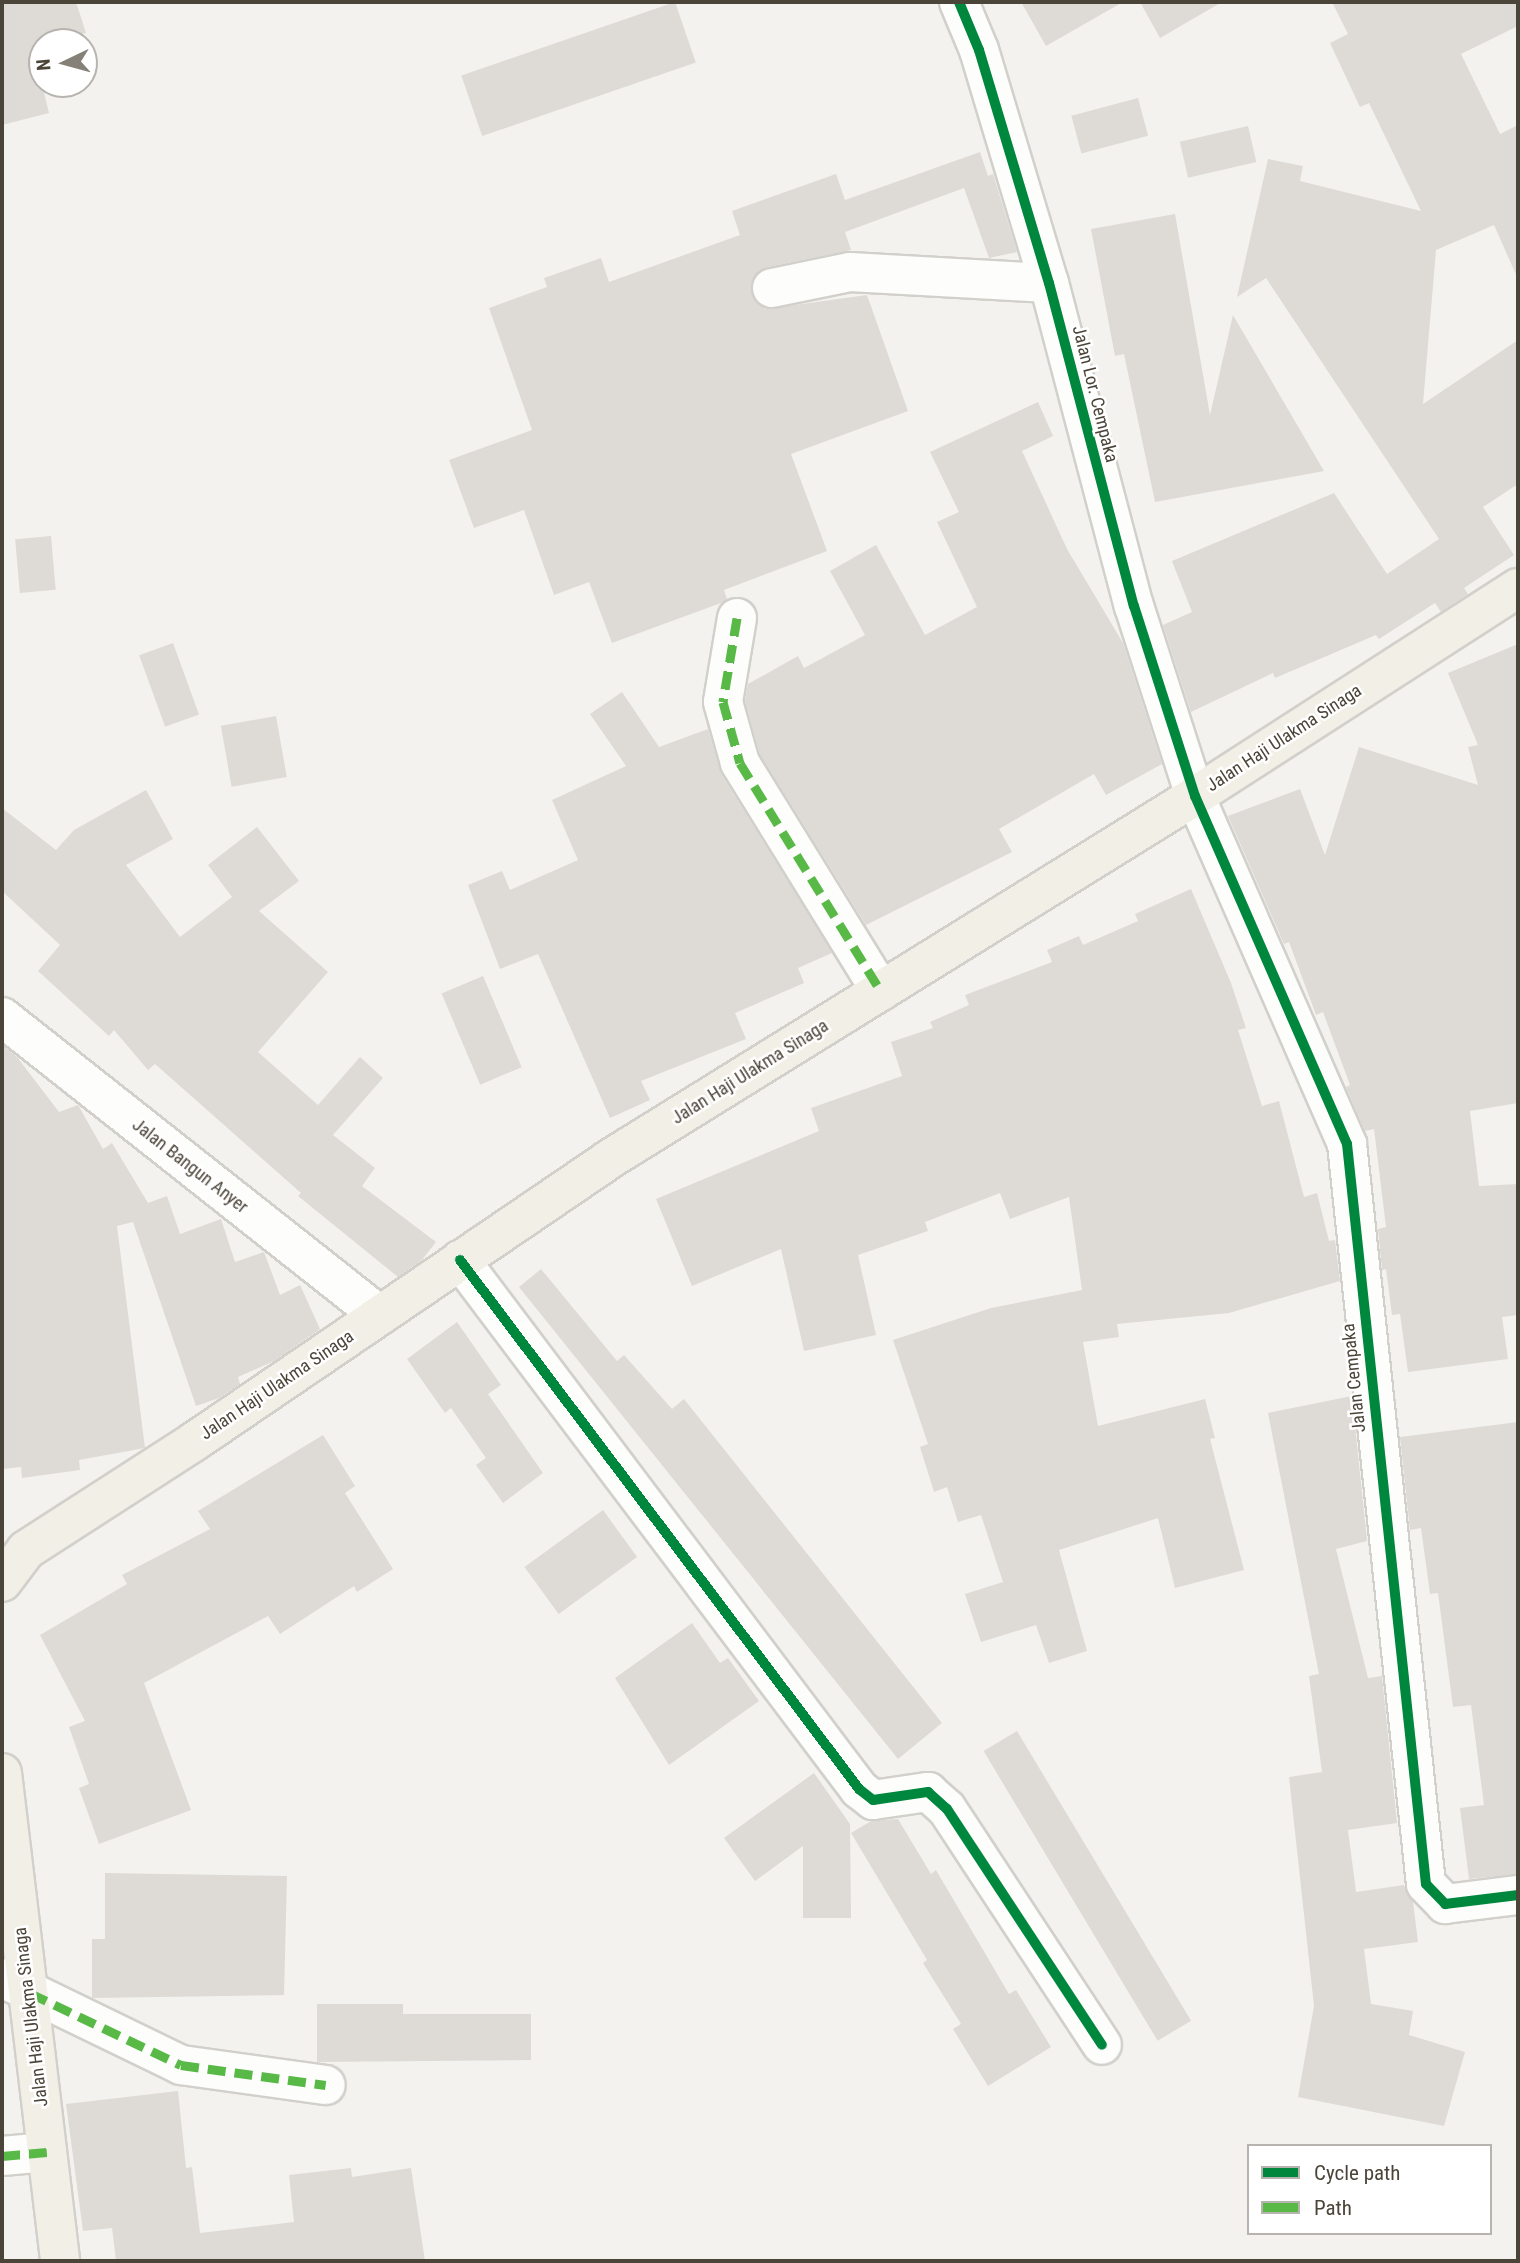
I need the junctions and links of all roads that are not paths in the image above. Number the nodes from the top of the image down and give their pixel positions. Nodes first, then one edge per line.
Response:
1 (959, 2) edge
2 (1049, 283) junction
3 (772, 288) dead end
4 (1518, 588) edge
5 (737, 618) dead end
6 (1195, 796) junction
7 (881, 991) junction
8 (2, 1017) edge
9 (460, 1260) junction
10 (379, 1315) junction
11 (2, 1582) edge
12 (2, 1773) edge
13 (1518, 1895) edge
14 (16, 1985) edge
15 (1102, 2045) dead end
16 (326, 2085) dead end
17 (47, 2152) junction
18 (2, 2156) edge
19 (60, 2261) edge

1 - 2 street, Jalan Lor. Cempaka
2 - 3 street
2 - 6 street, Jalan Lor. Cempaka
4 - 6 main road, Jalan Haji Ulakma Sinaga
5 - 7 street
6 - 7 main road, Jalan Haji Ulakma Sinaga
6 - 13 street, Jalan Cempaka
7 - 9 main road, Jalan Haji Ulakma Sinaga
8 - 10 street, Jalan Bangun Anyer
9 - 10 main road, Jalan Haji Ulakma Sinaga
9 - 15 street
10 - 11 main road, Jalan Haji Ulakma Sinaga
12 - 14 main road, Jalan Haji Ulakma Sinaga
14 - 16 street
14 - 17 main road, Jalan Haji Ulakma Sinaga
17 - 18 street
17 - 19 main road, Jalan Haji Ulakma Sinaga

